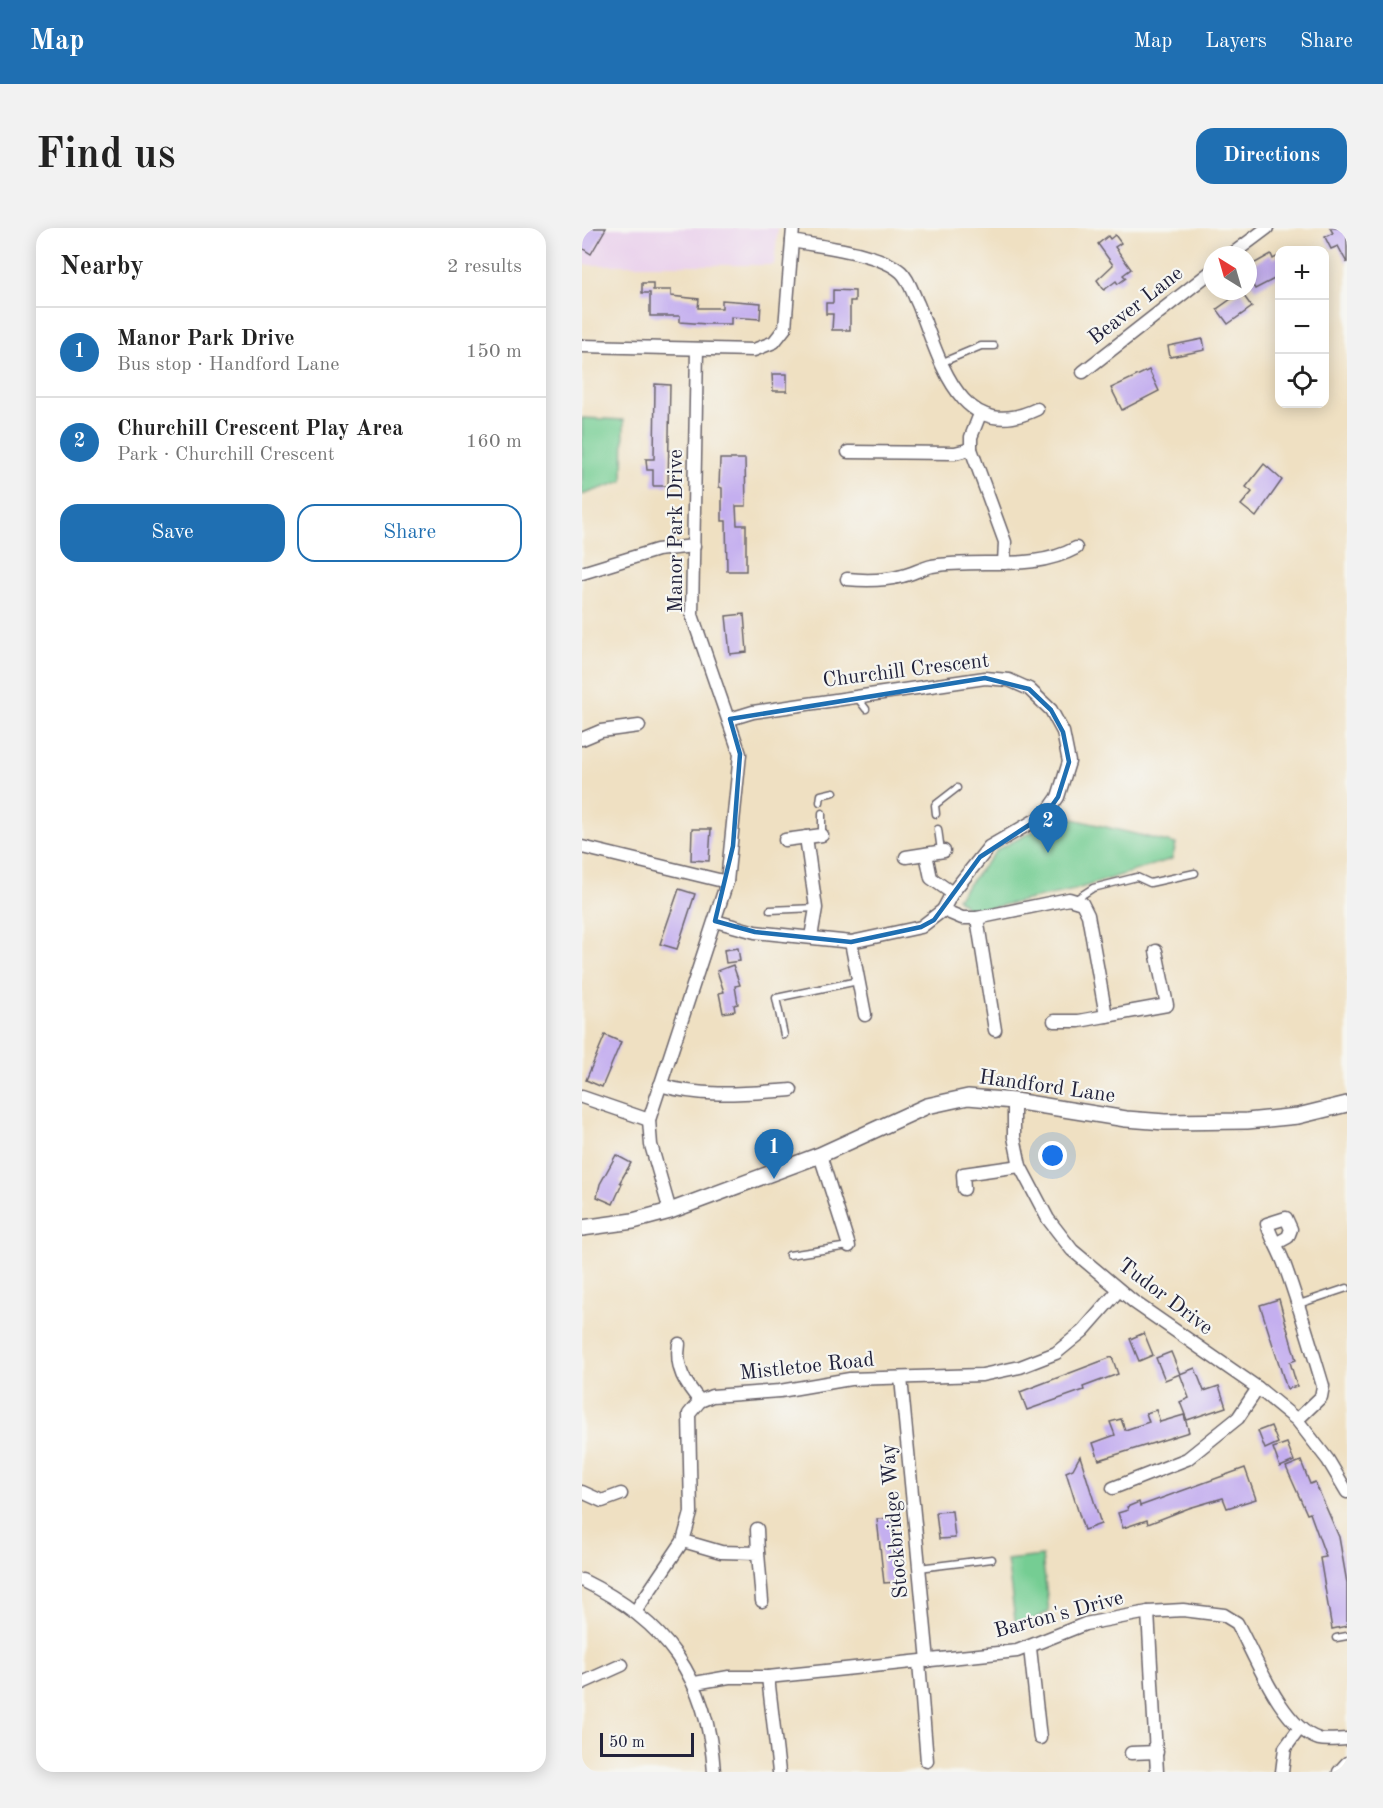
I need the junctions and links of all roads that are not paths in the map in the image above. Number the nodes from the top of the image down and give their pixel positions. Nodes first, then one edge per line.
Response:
1 (1244, 228) edge
2 (1262, 231) edge
3 (792, 234) edge
4 (1243, 246) edge
5 (1203, 278) edge
6 (582, 346) edge
7 (994, 346) dead end
8 (697, 349) junction
9 (943, 362) junction
10 (1083, 372) dead end
11 (1036, 409) dead end
12 (980, 414) junction
13 (971, 449) junction
14 (848, 452) dead end
15 (694, 546) junction
16 (1077, 548) dead end
17 (1004, 563) junction
18 (582, 573) edge
19 (848, 579) dead end
20 (942, 683) junction
21 (855, 696) junction
22 (935, 696) dead end
23 (866, 710) dead end
24 (730, 719) junction
25 (639, 726) dead end
26 (582, 739) edge
27 (957, 788) dead end
28 (834, 792) dead end
29 (820, 802) dead end
30 (822, 813) dead end
31 (936, 814) dead end
32 (938, 829) dead end
33 (822, 835) joint
34 (806, 837) junction
35 (784, 840) dead end
36 (582, 847) edge
37 (943, 851) joint
38 (926, 854) junction
39 (906, 857) dead end
40 (1195, 873) dead end
41 (727, 882) junction
42 (952, 893) junction
43 (1076, 900) junction
44 (816, 908) junction
45 (770, 910) dead end
46 (943, 910) junction
47 (977, 918) junction
48 (715, 921) junction
49 (811, 937) junction
50 (851, 942) junction
51 (1156, 951) dead end
52 (859, 981) junction
53 (866, 1015) dead end
54 (1106, 1016) junction
55 (1054, 1020) dead end
56 (995, 1030) dead end
57 (784, 1035) dead end
58 (660, 1085) junction
59 (791, 1090) dead end
60 (582, 1097) edge
61 (1014, 1101) junction
62 (1347, 1104) edge
63 (649, 1120) junction
64 (820, 1155) junction
65 (1020, 1166) junction
66 (964, 1189) dead end
67 (670, 1211) junction
68 (582, 1228) edge
69 (1277, 1243) dead end
70 (849, 1246) joint
71 (789, 1255) dead end
72 (1347, 1288) edge
73 (1119, 1290) junction
74 (1299, 1304) junction
75 (678, 1344) dead end
76 (901, 1378) junction
77 (1258, 1388) junction
78 (700, 1401) junction
79 (1296, 1420) junction
80 (1113, 1488) dead end
81 (582, 1492) edge
82 (1347, 1492) edge
83 (621, 1494) dead end
84 (757, 1529) dead end
85 (683, 1541) junction
86 (758, 1553) junction
87 (992, 1559) dead end
88 (918, 1568) junction
89 (582, 1580) edge
90 (762, 1601) dead end
91 (635, 1612) junction
92 (1148, 1612) junction
93 (1347, 1636) edge
94 (1336, 1638) dead end
95 (1030, 1648) junction
96 (923, 1662) junction
97 (622, 1665) dead end
98 (768, 1677) junction
99 (582, 1683) edge
100 (695, 1683) junction
101 (1299, 1728) junction
102 (1040, 1738) dead end
103 (1347, 1739) edge
104 (1157, 1752) junction
105 (1131, 1753) dead end
106 (927, 1761) dead end
107 (1347, 1763) edge
108 (714, 1772) edge
109 (778, 1772) edge
110 (1157, 1772) edge
111 (1282, 1772) edge
112 (1339, 1772) edge

1 - 2 street
2 - 4 street
3 - 8 street
3 - 9 street
5 - 10 street, Beaver Lane
6 - 8 street
7 - 9 lane
8 - 15 street, Manor Park Drive
9 - 12 street
11 - 12 street
12 - 13 street
13 - 14 street
13 - 17 street
15 - 18 street
15 - 24 street, Manor Park Drive
16 - 17 street
17 - 19 street
20 - 21 street, Churchill Crescent
20 - 22 lane
20 - 42 street, Churchill Crescent
21 - 23 lane
21 - 24 street, Churchill Crescent
24 - 41 street, Manor Park Drive
25 - 26 street
27 - 31 lane
28 - 29 lane
30 - 33 lane
32 - 37 lane
33 - 34 street
34 - 35 street
34 - 44 street
36 - 41 street
37 - 38 street
38 - 39 street
38 - 42 street
40 - 43 lane
41 - 48 street, Manor Park Drive
42 - 46 street, Churchill Crescent
43 - 47 street
43 - 54 street
44 - 45 lane
44 - 49 street
46 - 47 street
46 - 50 street, Churchill Crescent
47 - 56 street
48 - 49 street, Churchill Crescent
48 - 58 street, Manor Park Drive
49 - 50 street, Churchill Crescent
50 - 52 street
51 - 54 street
52 - 53 street
52 - 57 lane
54 - 55 street
58 - 59 street
58 - 63 street, Manor Park Drive
60 - 63 street
61 - 62 street, Handford Lane
61 - 64 street, Handford Lane
61 - 65 street, Tudor Drive
63 - 67 street, Manor Park Drive
64 - 67 street, Handford Lane
64 - 70 street
65 - 66 street
65 - 73 street, Tudor Drive
67 - 68 street, Handford Lane
69 - 74 street
70 - 71 lane
72 - 74 lane
73 - 76 street, Mistletoe Road
73 - 77 street, Tudor Drive
74 - 79 street
75 - 78 street
76 - 78 street, Mistletoe Road
76 - 88 street, Stockbridge Way
77 - 79 street, Tudor Drive
77 - 80 street
78 - 85 street
79 - 82 street, Tudor Drive
81 - 83 street
84 - 86 street
85 - 86 street
85 - 91 street
86 - 90 street
87 - 88 lane
88 - 96 street, Stockbridge Way
89 - 91 street
91 - 100 street
92 - 95 street, Barton's Drive
92 - 101 street, Barton's Drive
92 - 104 street
93 - 94 lane
95 - 96 street, Barton's Drive
95 - 102 street
96 - 98 street, Barton's Drive
96 - 106 street, Stockbridge Way
97 - 99 street
98 - 100 street, Barton's Drive
98 - 109 street
100 - 108 street
101 - 103 street
101 - 111 street
104 - 105 street
104 - 110 street
107 - 112 street

